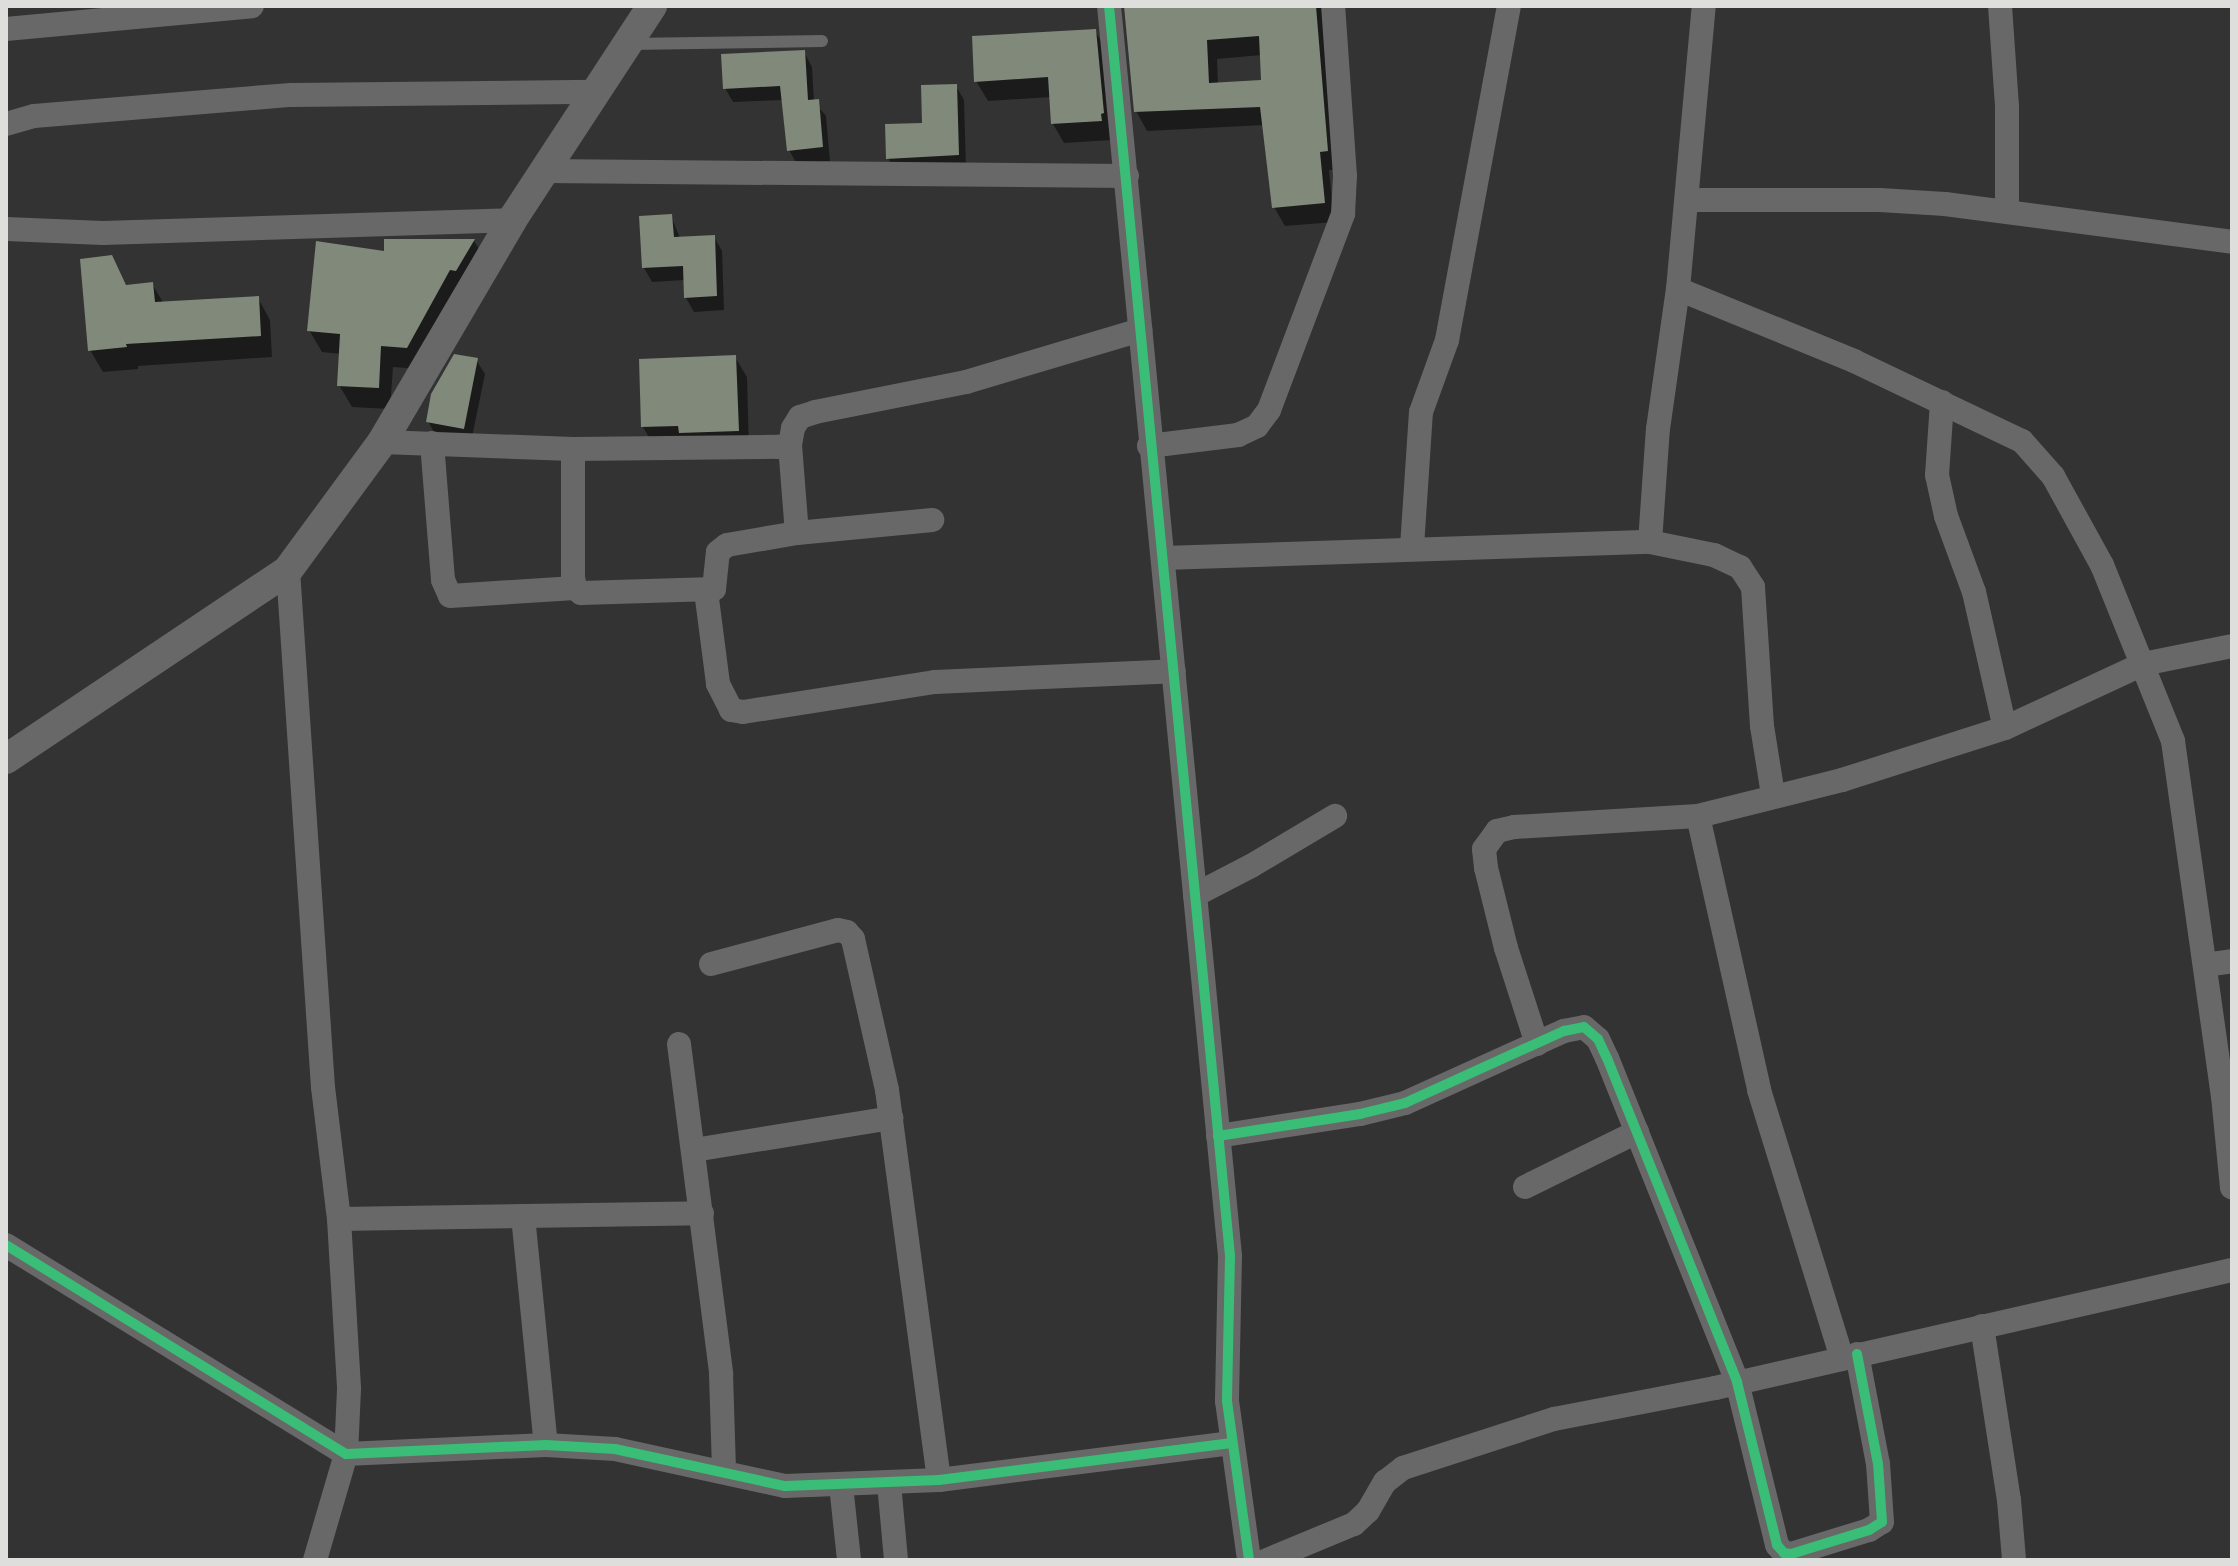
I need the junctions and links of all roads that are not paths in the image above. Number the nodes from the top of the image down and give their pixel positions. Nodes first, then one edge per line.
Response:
1 (252, 6) edge
2 (652, 6) edge
3 (1109, 6) edge
4 (1333, 6) edge
5 (1509, 6) edge
6 (1704, 6) edge
7 (2000, 6) edge
8 (43, 16) edge
9 (6, 29) edge
10 (822, 41) dead end
11 (627, 44) junction
12 (597, 92) junction
13 (6, 124) edge
14 (544, 171) junction
15 (1127, 176) junction
16 (1687, 200) junction
17 (2007, 211) junction
18 (512, 220) junction
19 (6, 229) edge
20 (2232, 242) edge
21 (1678, 289) junction
22 (1140, 330) junction
23 (1942, 402) junction
24 (382, 442) junction
25 (432, 443) junction
26 (790, 445) junction
27 (1149, 446) junction
28 (573, 449) junction
29 (932, 520) dead end
30 (797, 533) junction
31 (1650, 542) junction
32 (1412, 547) junction
33 (1163, 558) junction
34 (288, 570) junction
35 (575, 588) junction
36 (706, 591) junction
37 (2232, 646) edge
38 (2143, 664) junction
39 (1174, 671) junction
40 (2005, 728) junction
41 (6, 759) edge
42 (1773, 795) junction
43 (1335, 816) dead end
44 (1698, 816) junction
45 (1195, 895) junction
46 (2232, 961) edge
47 (711, 964) dead end
48 (2205, 965) junction
49 (679, 1044) dead end
50 (1537, 1044) junction
51 (2227, 1095) edge
52 (891, 1118) junction
53 (1637, 1132) junction
54 (1218, 1136) junction
55 (694, 1150) junction
56 (1525, 1187) dead end
57 (2232, 1188) edge
58 (702, 1213) junction
59 (523, 1216) junction
60 (339, 1219) junction
61 (6, 1245) edge
62 (2232, 1270) edge
63 (1982, 1326) junction
64 (1849, 1356) junction
65 (1737, 1382) junction
66 (1232, 1443) junction
67 (546, 1445) junction
68 (346, 1454) junction
69 (724, 1472) junction
70 (939, 1480) junction
71 (889, 1483) junction
72 (841, 1485) junction
73 (315, 1560) edge
74 (849, 1560) edge
75 (896, 1560) edge
76 (1249, 1560) edge
77 (1267, 1560) edge
78 (2014, 1560) edge

1 - 8 street
2 - 11 street
3 - 15 street
4 - 27 street
5 - 32 street
6 - 16 street
7 - 17 street
8 - 9 street
10 - 11 lane
11 - 12 street
12 - 13 street
12 - 14 street
14 - 15 street
14 - 18 street
15 - 22 street
16 - 17 street
16 - 21 street
17 - 20 street
18 - 19 street
18 - 24 street
21 - 23 street
21 - 31 street
22 - 26 street
22 - 27 street
23 - 38 street
23 - 40 street
24 - 25 street
24 - 34 street
25 - 28 street
25 - 35 street
26 - 28 street
26 - 30 street
27 - 33 street
28 - 35 street
29 - 30 street
30 - 36 street
31 - 32 street
31 - 42 street
32 - 33 street
33 - 39 street
34 - 41 street
34 - 60 street
35 - 36 street
36 - 39 street
37 - 38 street
38 - 40 street
38 - 48 street
39 - 45 street
40 - 42 street
42 - 44 street
43 - 45 street
44 - 50 street
44 - 64 street
45 - 54 street
46 - 48 street
47 - 52 street
48 - 51 street
49 - 55 street
50 - 53 street
50 - 54 street
51 - 57 street
52 - 55 street
52 - 70 street
53 - 56 street
53 - 65 street
54 - 66 street
55 - 58 street
58 - 59 street
58 - 69 street
59 - 60 street
59 - 67 street
60 - 68 street
61 - 68 street
62 - 63 street
63 - 64 street
63 - 78 street
64 - 65 street
64 - 65 street
65 - 77 street
66 - 70 street
66 - 76 street
67 - 68 street
67 - 69 street
68 - 73 street
69 - 72 street
70 - 71 street
71 - 72 street
71 - 75 street
72 - 74 street

